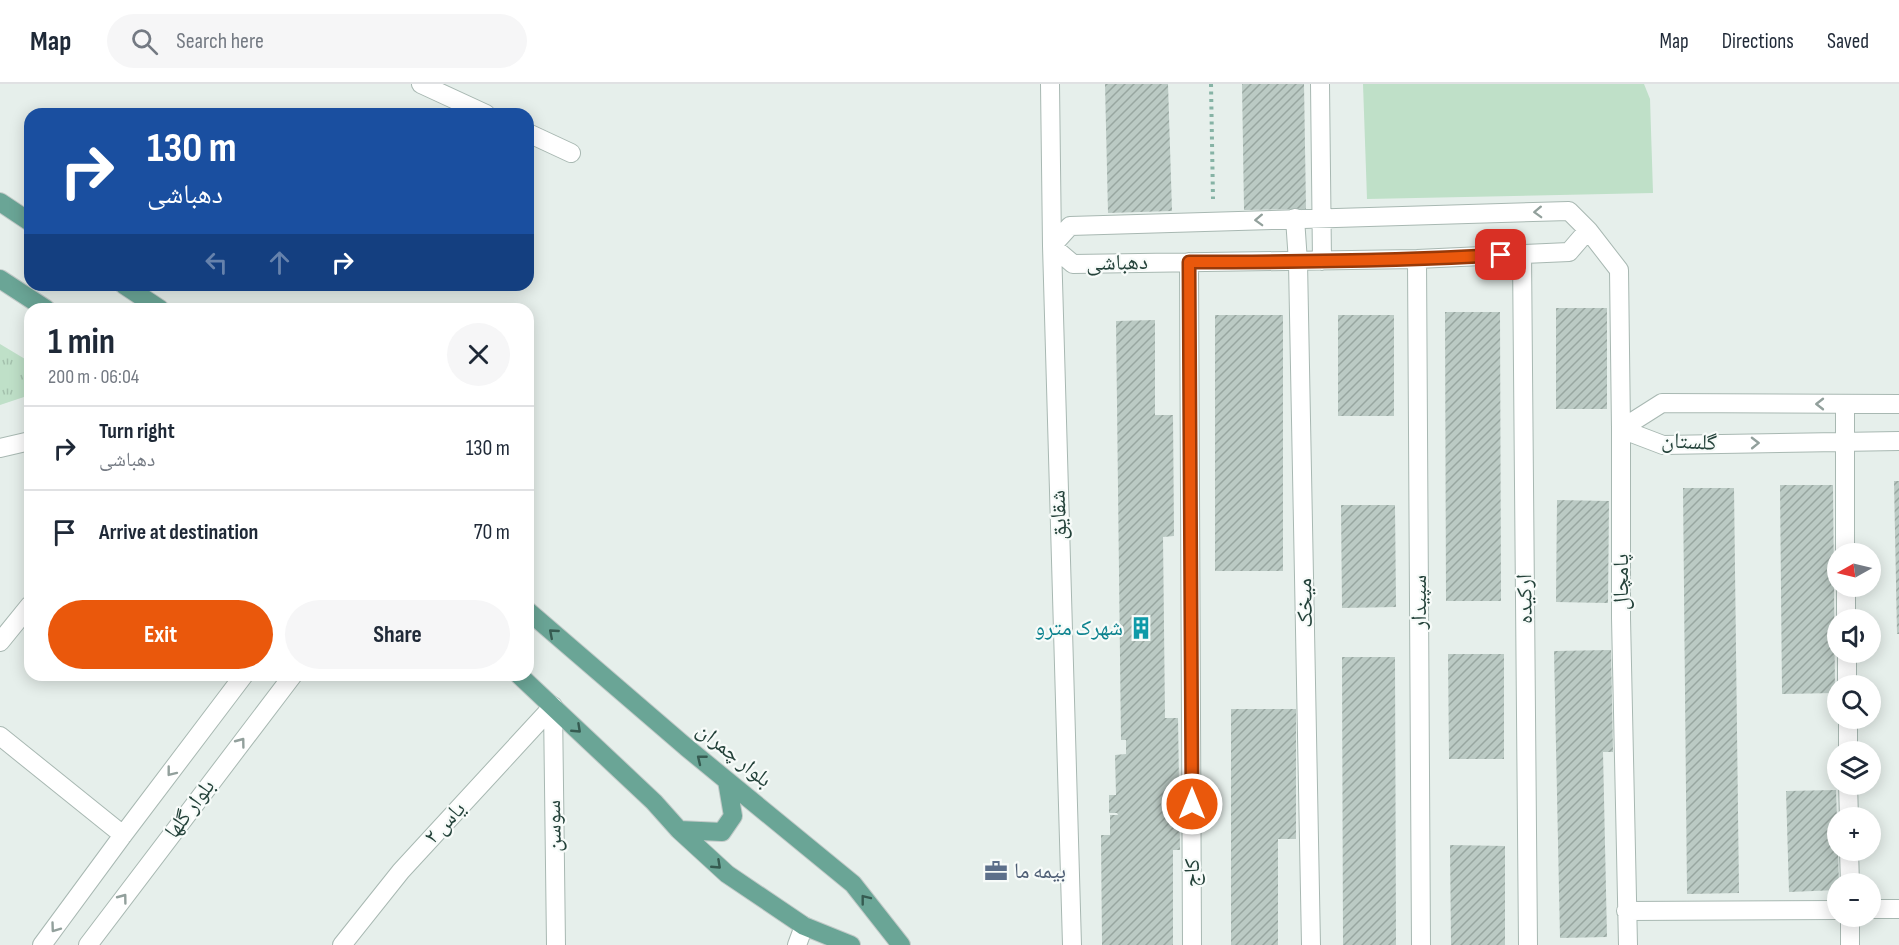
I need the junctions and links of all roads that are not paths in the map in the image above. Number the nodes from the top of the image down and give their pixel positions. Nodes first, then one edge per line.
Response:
1 (421, 84) edge
2 (1050, 84) edge
3 (1320, 84) edge
4 (473, 108) edge
5 (534, 136) edge
6 (571, 153) dead end
7 (0, 202) edge
8 (24, 218) edge
9 (1295, 218) junction
10 (1322, 218) junction
11 (1588, 230) junction
12 (1052, 246) junction
13 (1522, 254) junction
14 (1417, 259) junction
15 (1322, 261) junction
16 (1189, 262) junction
17 (1298, 262) junction
18 (0, 279) edge
19 (133, 291) edge
20 (37, 303) edge
21 (151, 303) edge
22 (1845, 404) junction
23 (1899, 404) edge
24 (1622, 429) junction
25 (1844, 441) junction
26 (1899, 441) edge
27 (24, 442) edge
28 (0, 447) edge
29 (1845, 543) edge
30 (24, 612) edge
31 (534, 616) edge
32 (0, 642) edge
33 (239, 681) edge
34 (288, 681) edge
35 (526, 681) edge
36 (553, 706) junction
37 (0, 736) edge
38 (728, 781) junction
39 (679, 830) junction
40 (123, 835) junction
41 (1881, 909) edge
42 (1899, 909) edge
43 (1827, 910) edge
44 (1626, 911) junction
45 (804, 926) junction
46 (1850, 927) edge
47 (42, 945) edge
48 (88, 945) edge
49 (342, 945) edge
50 (556, 945) edge
51 (797, 945) edge
52 (851, 945) edge
53 (901, 945) edge
54 (1072, 945) edge
55 (1192, 945) edge
56 (1311, 945) edge
57 (1421, 945) edge
58 (1528, 945) edge
59 (1628, 945) edge
60 (1850, 945) edge

1 - 4 street
2 - 12 street, شقایق
3 - 10 street
5 - 6 street
7 - 8 main road
9 - 10 street, دهباشی
9 -> 12 street, دهباشی
9 - 17 street, میخک
11 -> 10 street, دهباشی
10 - 15 street
11 - 13 street, دهباشی
11 - 24 street, پامچال
12 - 16 street, دهباشی
12 - 54 street, شقایق
13 - 14 street, دهباشی
13 - 58 street, ارکیده
14 - 15 street, دهباشی
14 - 57 street, سپیدار
15 - 17 street, دهباشی
16 - 17 street, دهباشی
16 - 55 street, کاج
17 - 56 street, میخک
18 - 20 main road
19 - 21 main road
22 - 23 street, گلستان
22 -> 24 street, گلستان
22 - 25 street
24 -> 25 street, گلستان
24 - 44 street, پامچال
25 - 26 street, گلستان
25 - 29 street
27 - 28 street
30 - 32 street
38 -> 31 main road, بلوار چمران
33 -> 40 street, بلوار گلها
48 -> 34 street, بلوار گلها
35 - 36 main road
36 -> 39 main road
36 - 49 street, یاس ۲
36 - 50 street, سوسن
37 - 40 street
38 - 39 main road
53 -> 38 main road, بلوار چمران
39 -> 45 main road
40 -> 47 street, بلوار گلها
41 - 42 street
43 - 44 street
44 - 59 street, پامچال
45 - 51 street
45 - 52 main road
46 - 60 street

